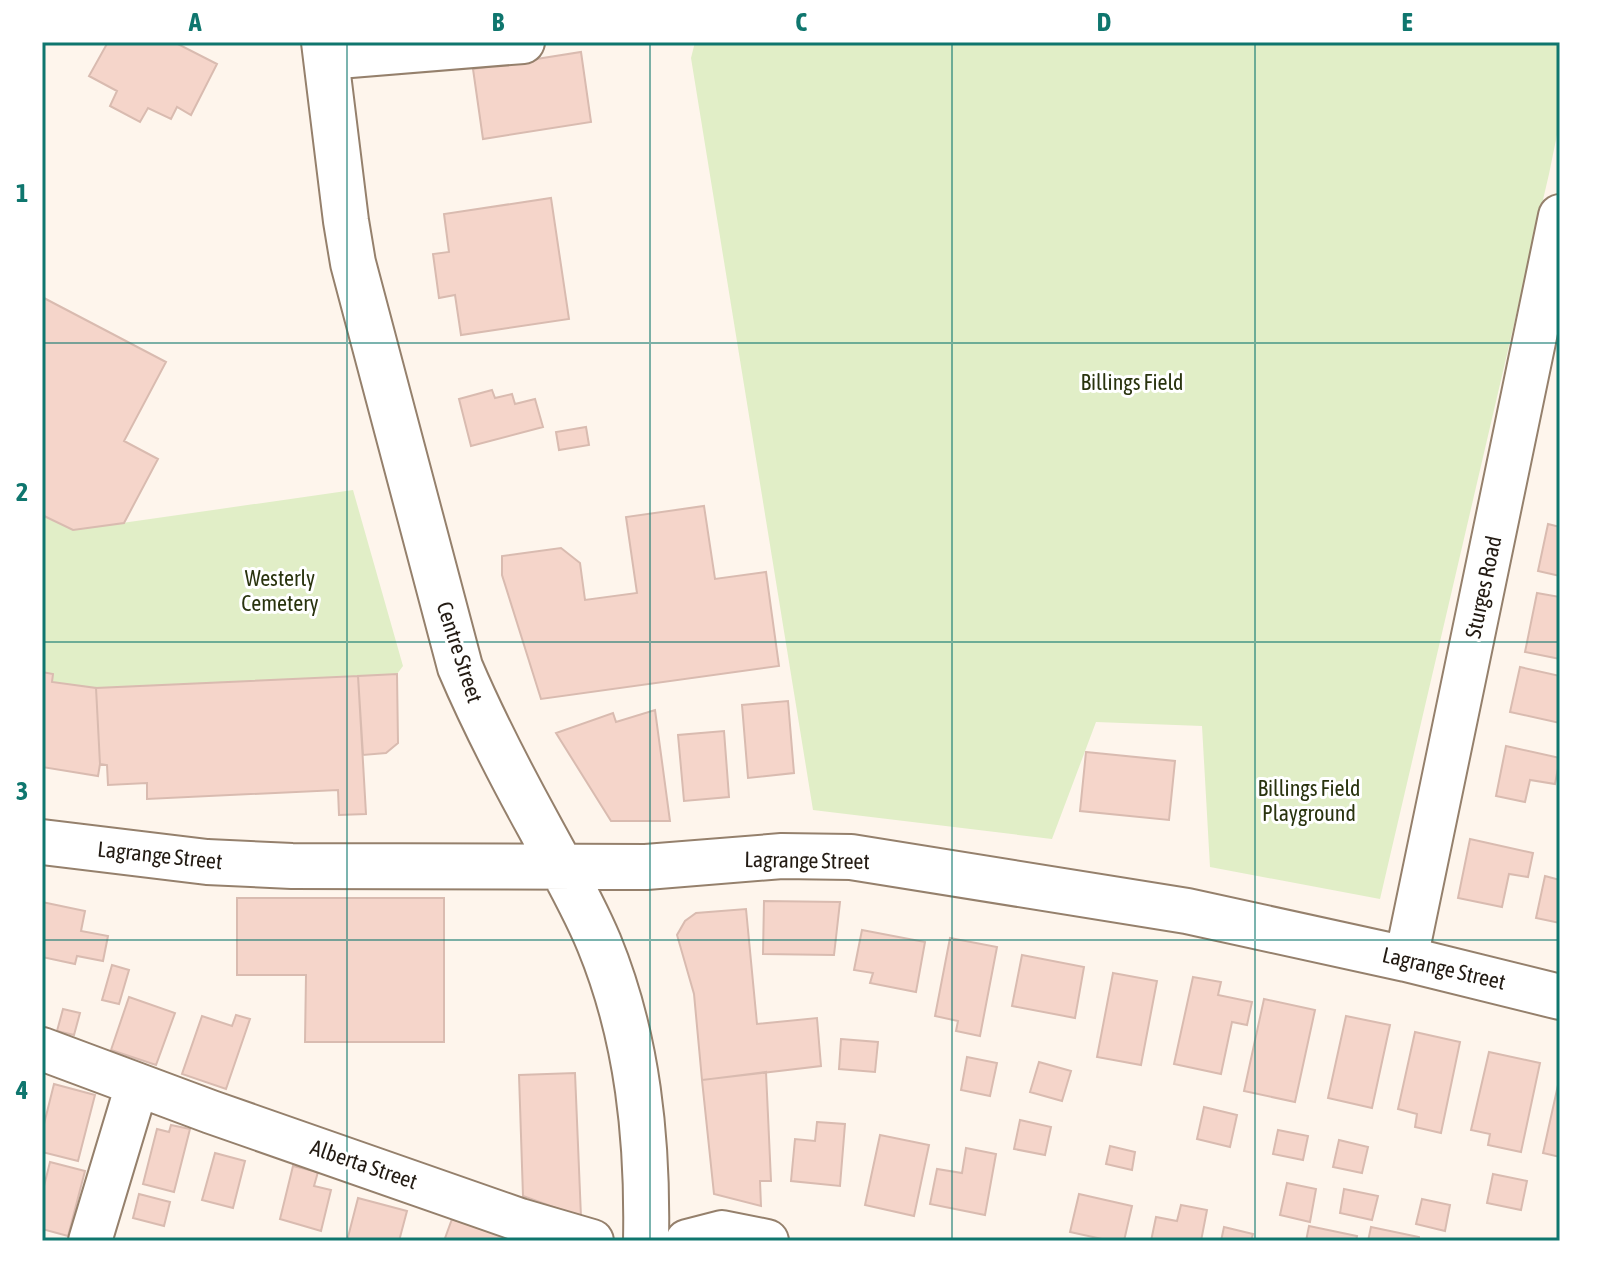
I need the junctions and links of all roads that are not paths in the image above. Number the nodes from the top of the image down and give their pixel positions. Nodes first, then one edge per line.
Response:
1 (523, 42) edge
2 (325, 50) edge
3 (1560, 216) edge
4 (42, 842) edge
5 (562, 868) junction
6 (1406, 959) junction
7 (1560, 997) edge
8 (42, 1049) edge
9 (137, 1085) junction
10 (90, 1241) edge
11 (592, 1241) edge
12 (646, 1241) edge
13 (687, 1241) edge
14 (767, 1241) edge

1 - 2 street
2 - 5 main road, Centre Street
3 - 6 street, Sturges Road
4 - 5 main road, Lagrange Street
5 - 6 main road, Lagrange Street
5 - 12 main road, Centre Street
6 - 7 main road, Lagrange Street
8 - 9 street, Alberta Street
9 - 10 street
9 - 11 street, Alberta Street
13 - 14 street

